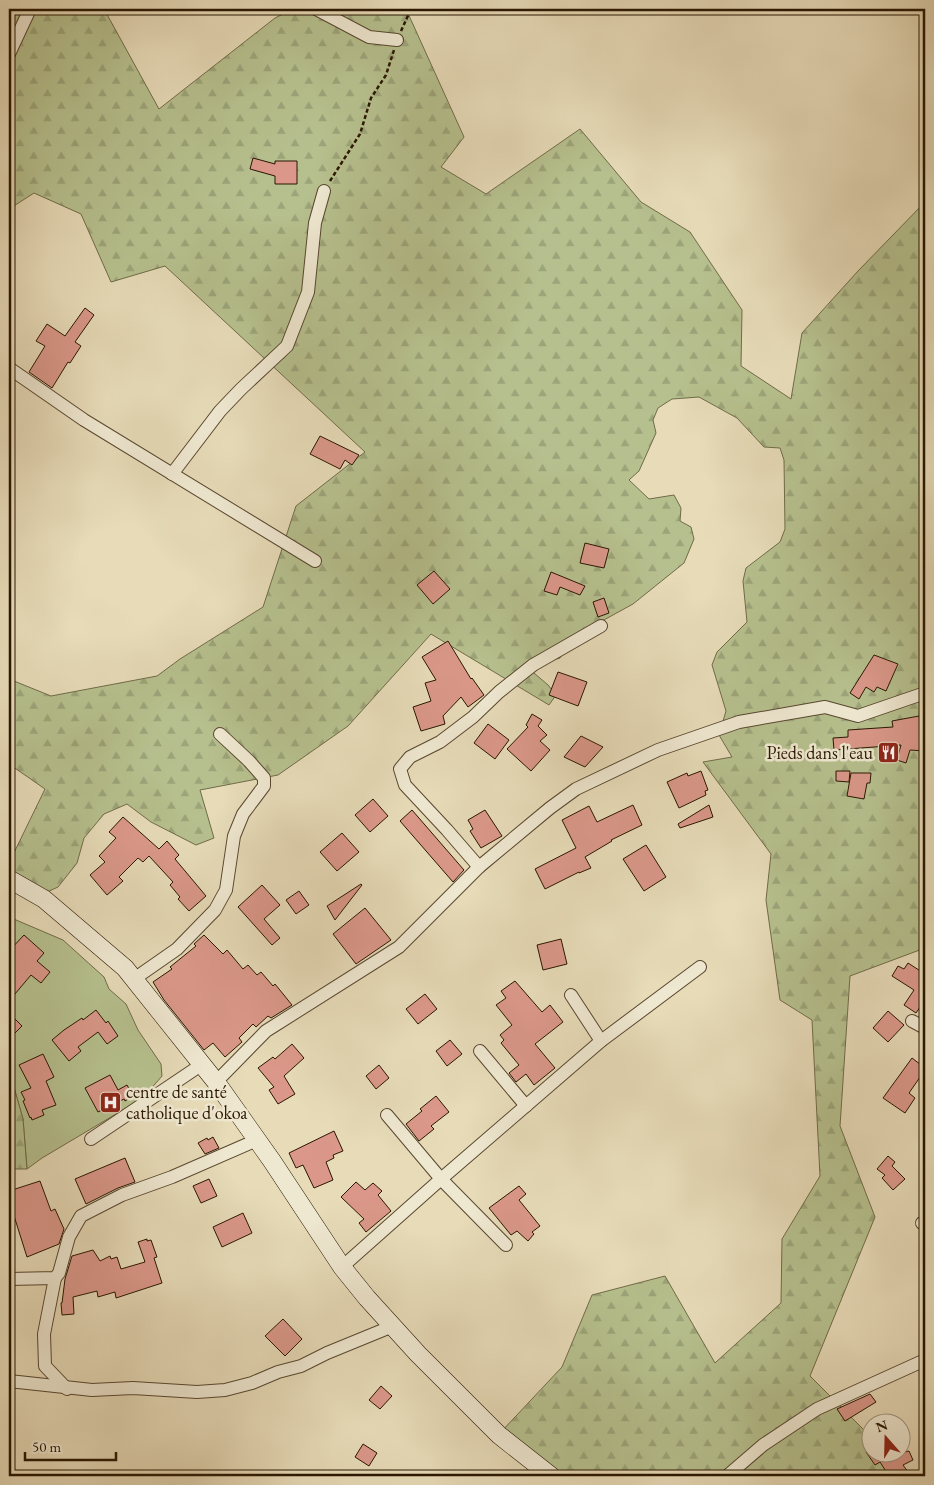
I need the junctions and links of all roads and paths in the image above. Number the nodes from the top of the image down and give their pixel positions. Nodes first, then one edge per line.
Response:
1 (30, 9) edge
2 (316, 9) edge
3 (411, 9) edge
4 (397, 40) junction
5 (9, 54) edge
6 (324, 191) joint
7 (9, 368) edge
8 (172, 474) junction
9 (315, 561) dead end
10 (601, 626) dead end
11 (925, 692) edge
12 (220, 734) dead end
13 (479, 867) junction
14 (9, 879) edge
15 (700, 968) dead end
16 (134, 979) junction
17 (571, 995) dead end
18 (912, 1021) dead end
19 (925, 1028) edge
20 (601, 1041) junction
21 (480, 1051) dead end
22 (201, 1065) junction
23 (216, 1082) junction
24 (526, 1106) junction
25 (387, 1115) dead end
26 (91, 1139) dead end
27 (257, 1140) junction
28 (441, 1179) junction
29 (506, 1245) dead end
30 (342, 1268) junction
31 (55, 1278) junction
32 (9, 1279) edge
33 (393, 1326) junction
34 (925, 1360) edge
35 (9, 1381) edge
36 (67, 1388) junction
37 (551, 1476) edge
38 (727, 1476) edge

1 - 5 street
2 - 4 street
3 - 4 path
4 - 6 path
6 - 8 street
7 - 8 street
8 - 9 street
10 - 13 street
11 - 13 street
12 - 16 street
13 - 23 street
14 - 16 main road
15 - 20 street
16 - 22 main road
17 - 20 street
18 - 19 street
20 - 24 street
21 - 24 street
22 - 23 main road
22 - 26 street
23 - 27 main road
24 - 28 street
25 - 28 street
27 - 30 main road
27 - 31 street
28 - 29 street
28 - 30 street
30 - 33 main road
31 - 32 street
31 - 36 street
33 - 36 street
33 - 37 main road
34 - 38 street
35 - 36 street

